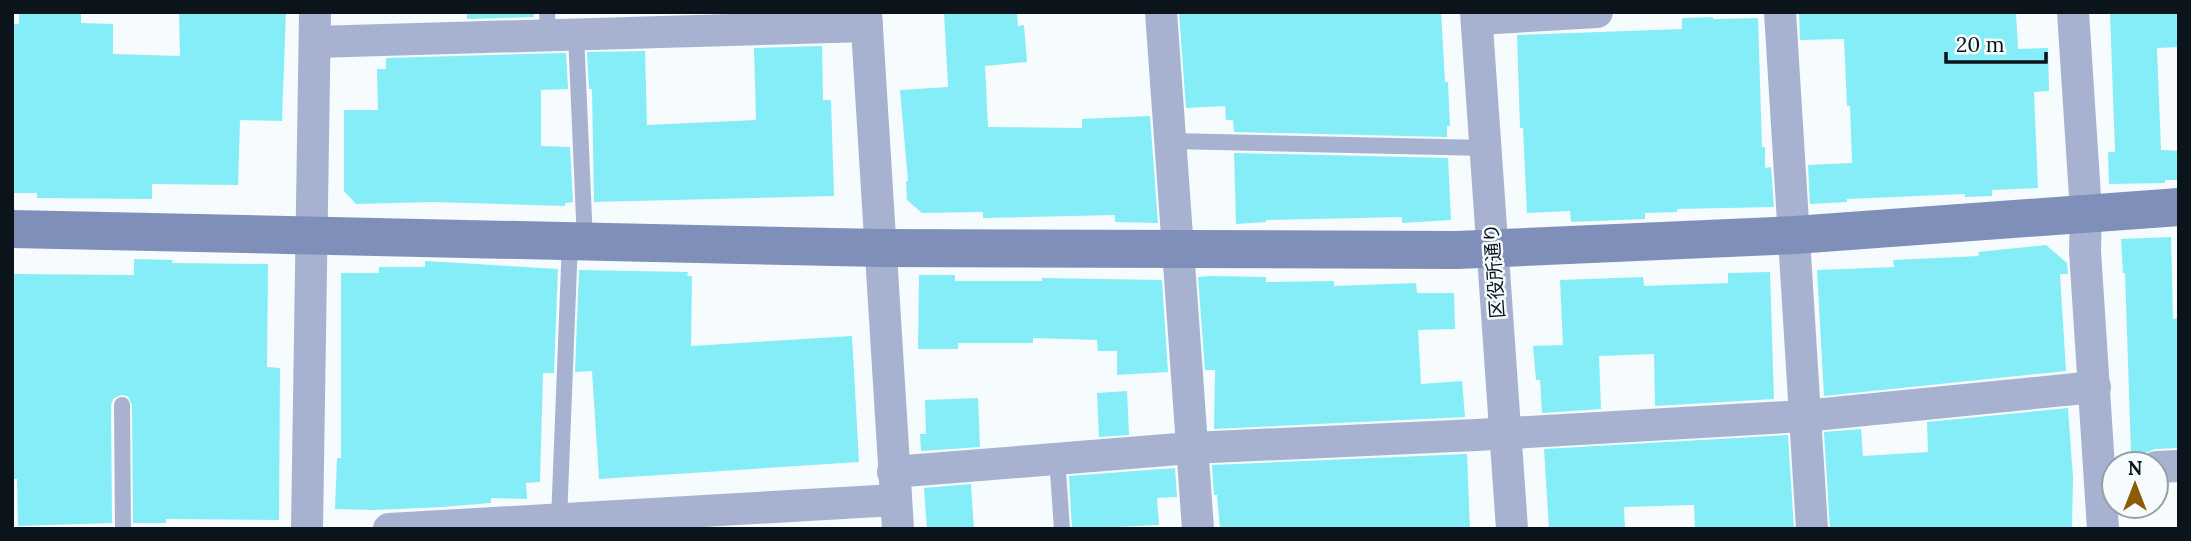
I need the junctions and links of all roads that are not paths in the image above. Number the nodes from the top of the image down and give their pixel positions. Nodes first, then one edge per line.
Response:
1 (1161, 12) edge
2 (1597, 12) edge
3 (1780, 12) edge
4 (2073, 12) edge
5 (1477, 15) edge
6 (866, 19) edge
7 (711, 21) edge
8 (315, 27) edge
9 (557, 27) edge
10 (1171, 142) junction
11 (1486, 148) junction
12 (2179, 207) edge
13 (2086, 212) junction
14 (12, 229) edge
15 (1795, 235) junction
16 (312, 236) junction
17 (578, 242) junction
18 (880, 247) junction
19 (1178, 249) junction
20 (1492, 249) junction
21 (2095, 387) junction
22 (122, 405) dead end
23 (1804, 415) junction
24 (1506, 433) junction
25 (1191, 448) junction
26 (2103, 450) edge
27 (1057, 458) junction
28 (895, 500) edge
29 (559, 520) junction
30 (511, 525) edge
31 (123, 529) edge
32 (307, 529) edge
33 (389, 529) edge
34 (1062, 529) edge
35 (1198, 529) edge
36 (1512, 529) edge
37 (1812, 529) edge

1 - 10 street
2 - 5 street
3 - 15 street
4 - 13 street
5 - 11 street, 区役所通り
6 - 7 street
6 - 18 street
7 - 9 street
8 - 9 street
8 - 16 street
9 - 17 lane
10 - 11 lane
10 - 19 street
11 - 20 street, 区役所通り
12 - 13 street
13 - 15 street
13 - 21 street
14 - 16 street
15 - 20 street
15 - 23 street
16 - 17 street
16 - 32 street
17 - 18 street
17 - 29 lane
18 - 19 street
18 - 28 street
19 - 20 street
19 - 25 street
20 - 24 street, 区役所通り
21 - 23 street
21 - 26 street
22 - 31 lane
23 - 24 street
23 - 37 street
24 - 25 street
24 - 36 street, 区役所通り
25 - 27 street
25 - 35 street
27 - 28 street
27 - 34 lane
28 - 29 street
29 - 30 street
30 - 33 street

